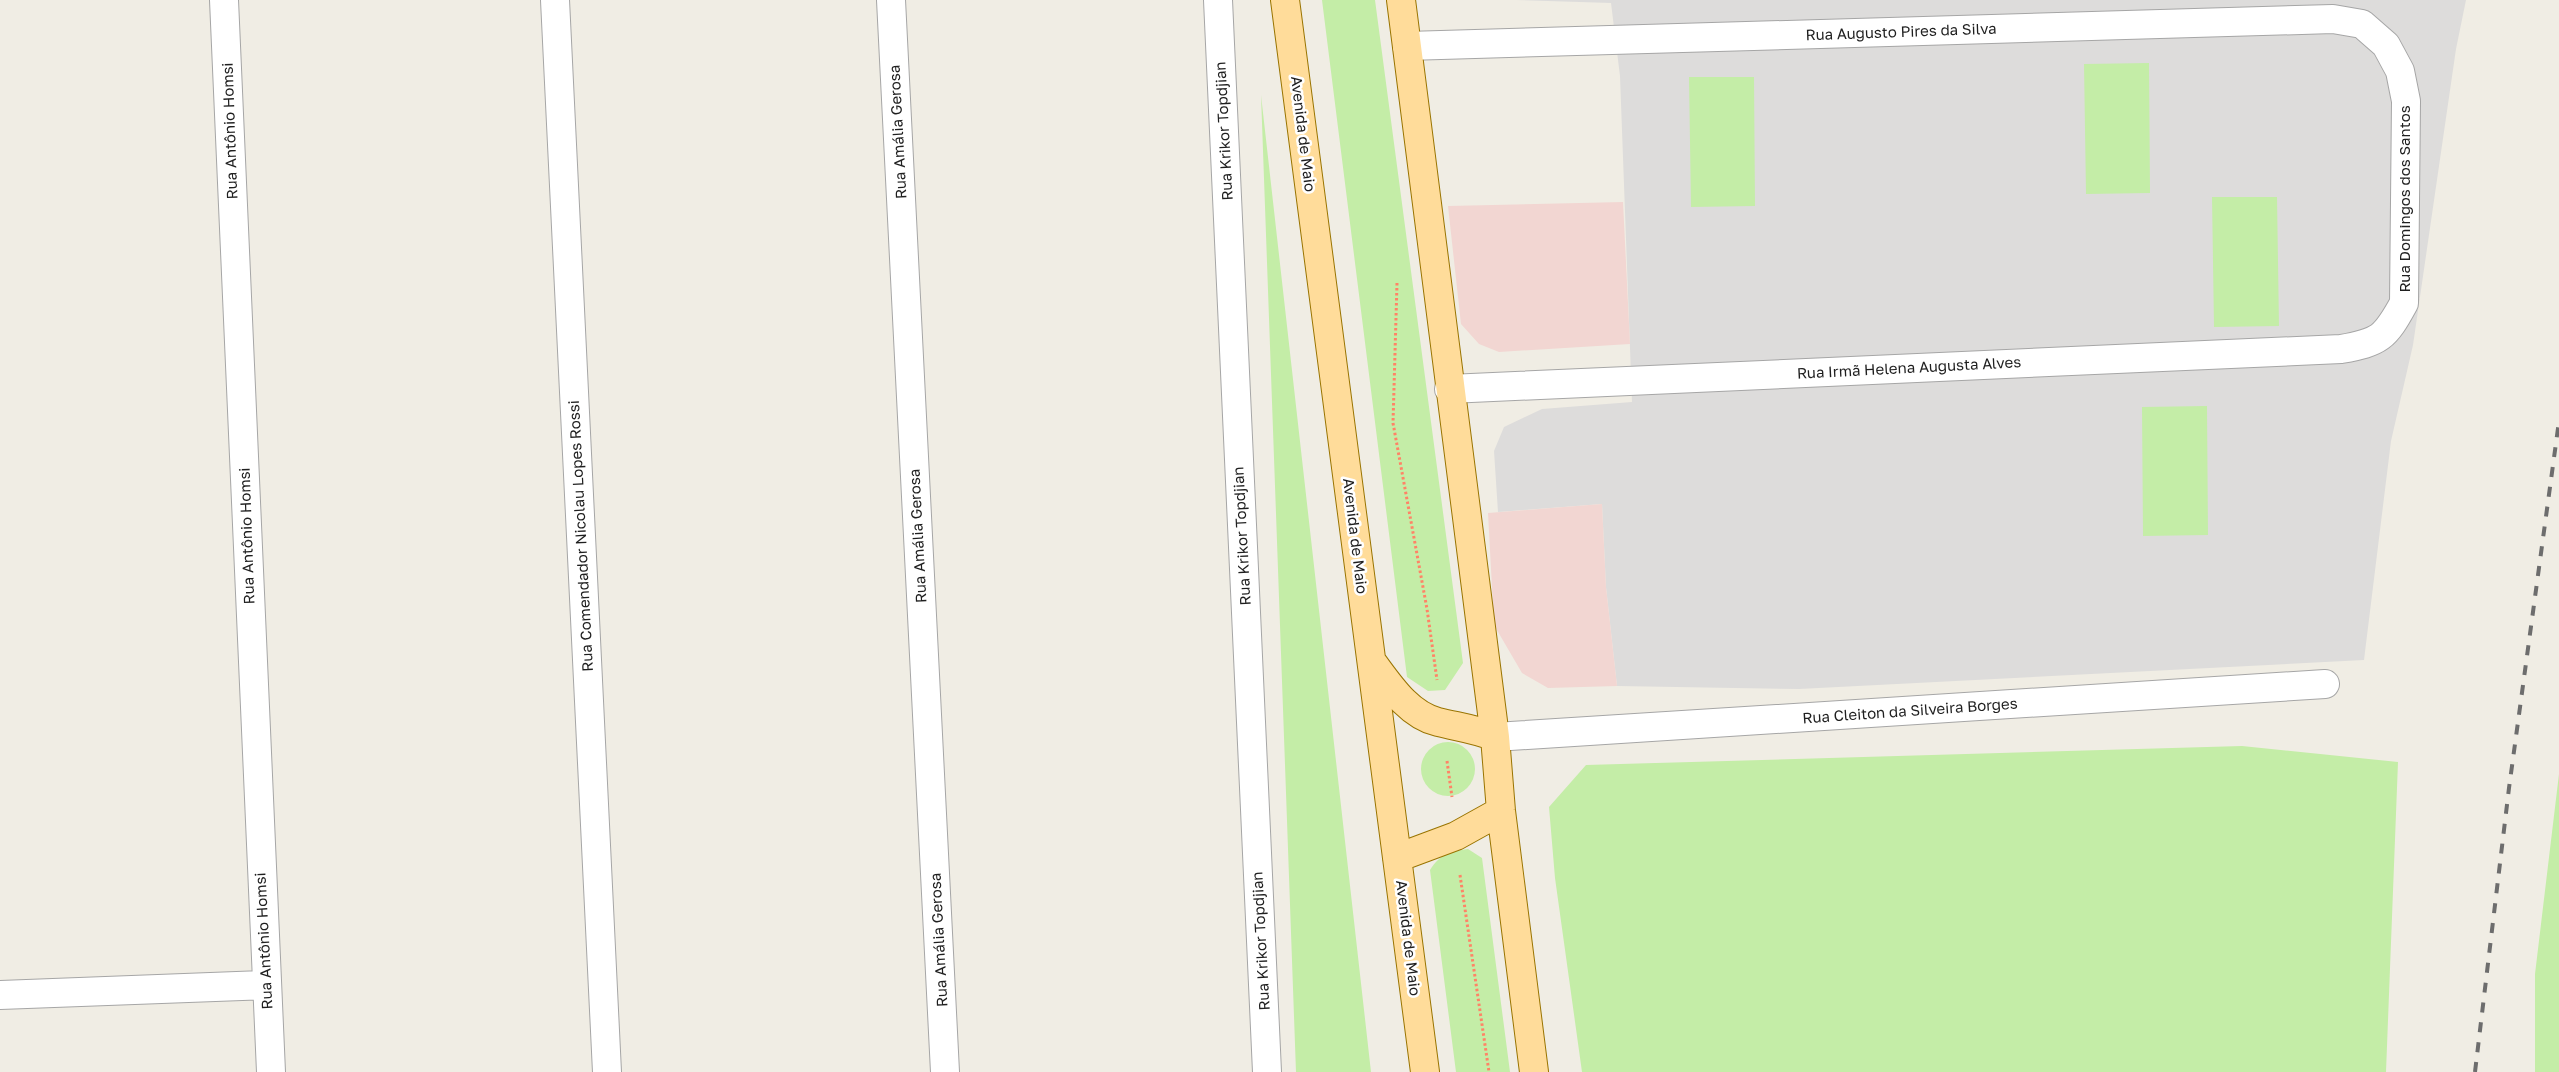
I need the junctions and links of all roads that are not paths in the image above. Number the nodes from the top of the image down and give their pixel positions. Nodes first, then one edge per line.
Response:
1 (224, 0) edge
2 (555, 0) edge
3 (891, 0) edge
4 (1218, 0) edge
5 (1285, 0) edge
6 (1401, 0) edge
7 (2386, 45) joint
8 (1407, 46) junction
9 (2370, 344) joint
10 (1449, 389) junction
11 (1372, 661) junction
12 (2325, 684) dead end
13 (1495, 737) junction
14 (1501, 810) junction
15 (1397, 858) junction
16 (266, 985) junction
17 (0, 995) edge
18 (270, 1072) edge
19 (608, 1072) edge
20 (945, 1072) edge
21 (1267, 1072) edge
22 (1425, 1072) edge
23 (1534, 1072) edge

1 - 16 street, Rua Antônio Homsi
2 - 19 street, Rua Comendador Nicolau Lopes Rossi
3 - 20 street, Rua Amália Gerosa
4 - 21 street, Rua Krikor Topdjian
5 - 11 main road, Avenida de Maio
6 - 8 main road
7 - 8 street, Rua Augusto Pires da Silva
7 - 9 street, Rua Domingos dos Santos
8 - 10 main road
9 - 10 street, Rua Irmã Helena Augusta Alves
10 - 13 main road
11 - 13 main road
11 - 15 main road, Avenida de Maio
12 - 13 street, Rua Cleiton da Silveira Borges
13 - 14 main road
14 - 15 main road
14 - 23 main road
15 - 22 main road, Avenida de Maio
16 - 17 street
16 - 18 street, Rua Antônio Homsi

